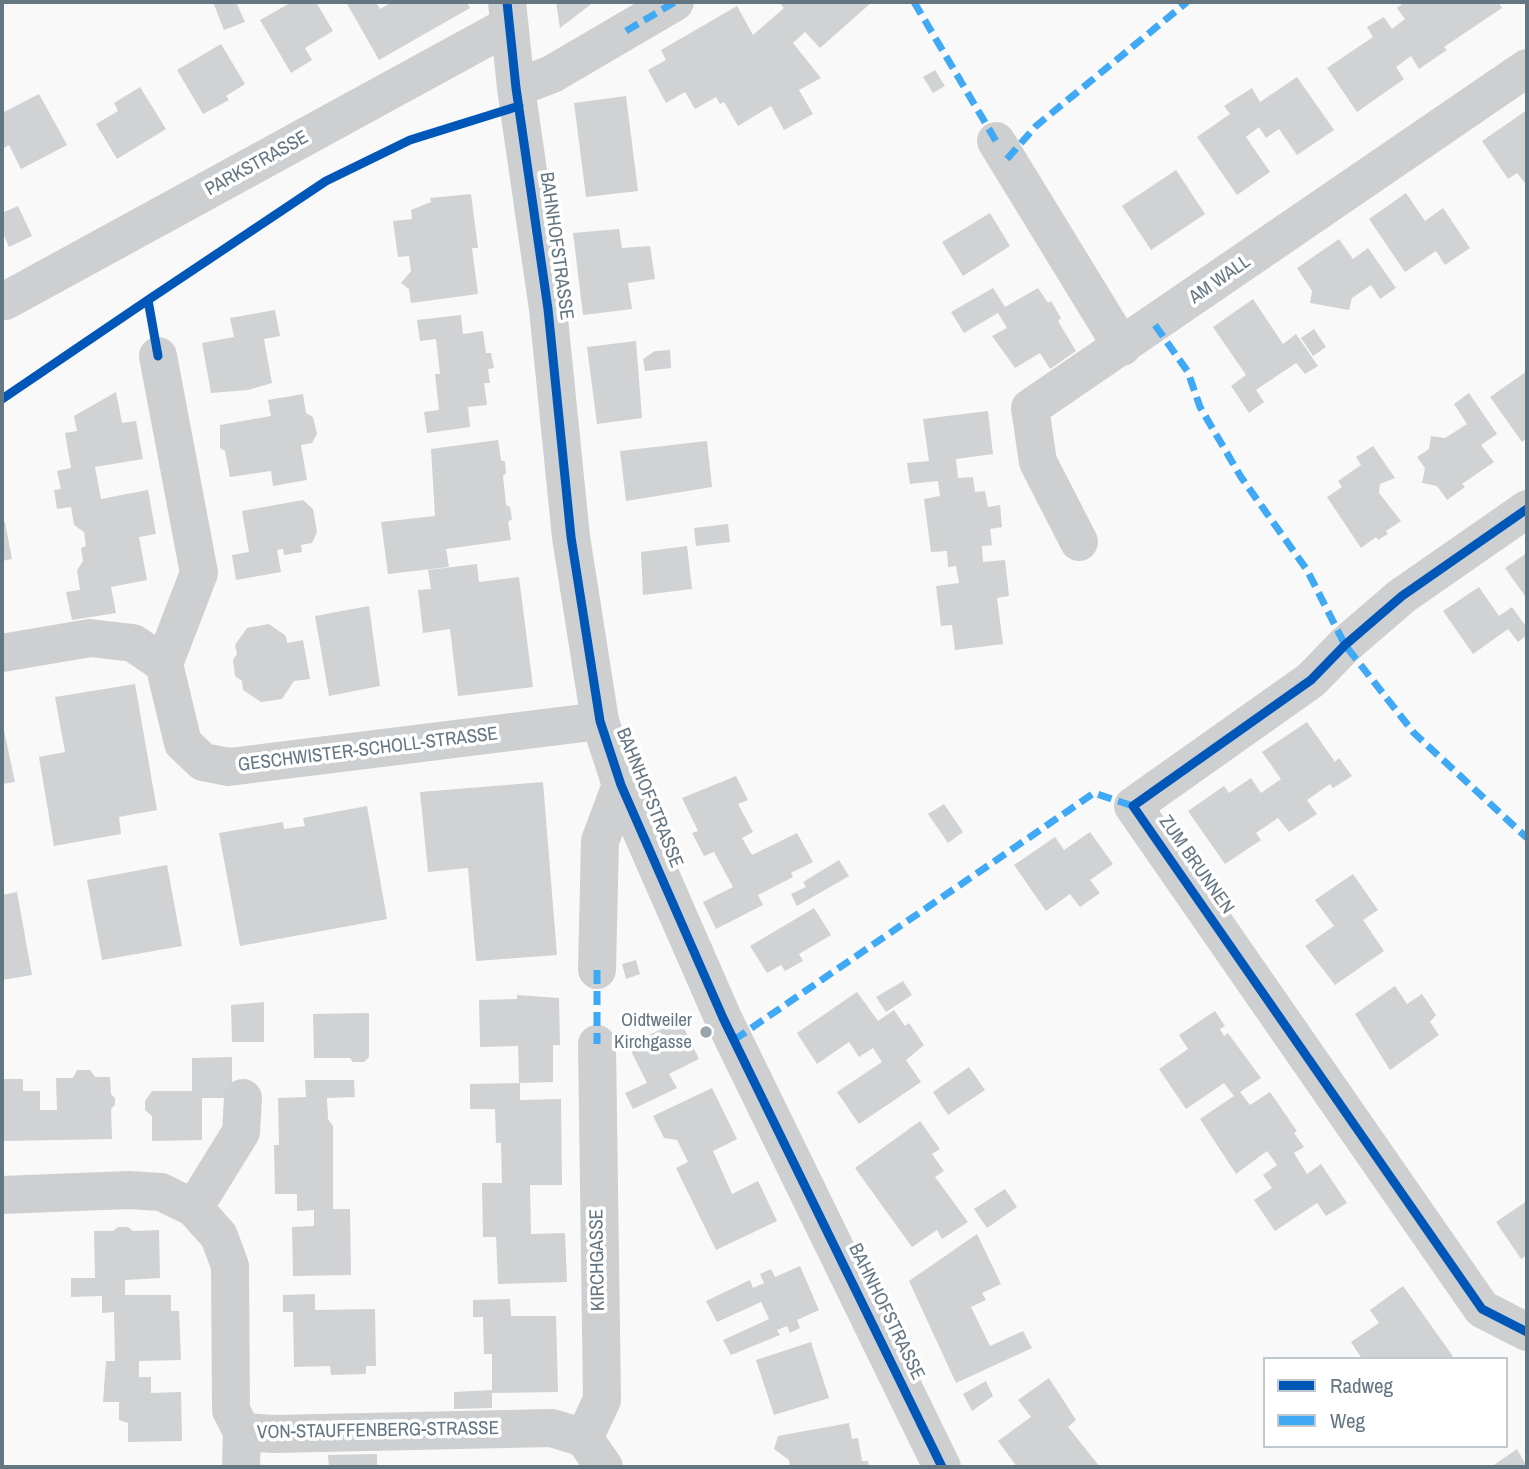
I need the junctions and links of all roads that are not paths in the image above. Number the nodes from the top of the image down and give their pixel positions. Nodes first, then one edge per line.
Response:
1 (676, 2) edge
2 (508, 14) edge
3 (1527, 68) edge
4 (516, 88) junction
5 (996, 141) dead end
6 (5, 301) dead end
7 (1122, 346) junction
8 (158, 356) dead end
9 (1527, 509) edge
10 (1079, 542) dead end
11 (2, 653) edge
12 (164, 664) junction
13 (600, 721) junction
14 (621, 785) junction
15 (597, 970) dead end
16 (597, 1044) dead end
17 (243, 1098) dead end
18 (2, 1195) edge
19 (194, 1208) junction
20 (1527, 1332) edge
21 (241, 1450) edge
22 (594, 1453) edge
23 (942, 1467) edge

1 - 4 street
2 - 4 street, BAHNHOFSTRASSE
2 - 6 street, PARKSTRASSE
3 - 7 street, AM WALL
4 - 13 street, BAHNHOFSTRASSE
5 - 7 street
7 - 10 street, AM WALL
8 - 12 street
9 - 20 street, ZUM BRUNNEN
11 - 12 street
12 - 13 street, GESCHWISTER-SCHOLL-STRASSE
13 - 14 street, BAHNHOFSTRASSE
14 - 15 street
14 - 23 street, BAHNHOFSTRASSE
16 - 22 street, KIRCHGASSE
17 - 19 street
18 - 19 street, VON-STAUFFENBERG-STRASSE
19 - 21 street, VON-STAUFFENBERG-STRASSE
21 - 22 street, VON-STAUFFENBERG-STRASSE

